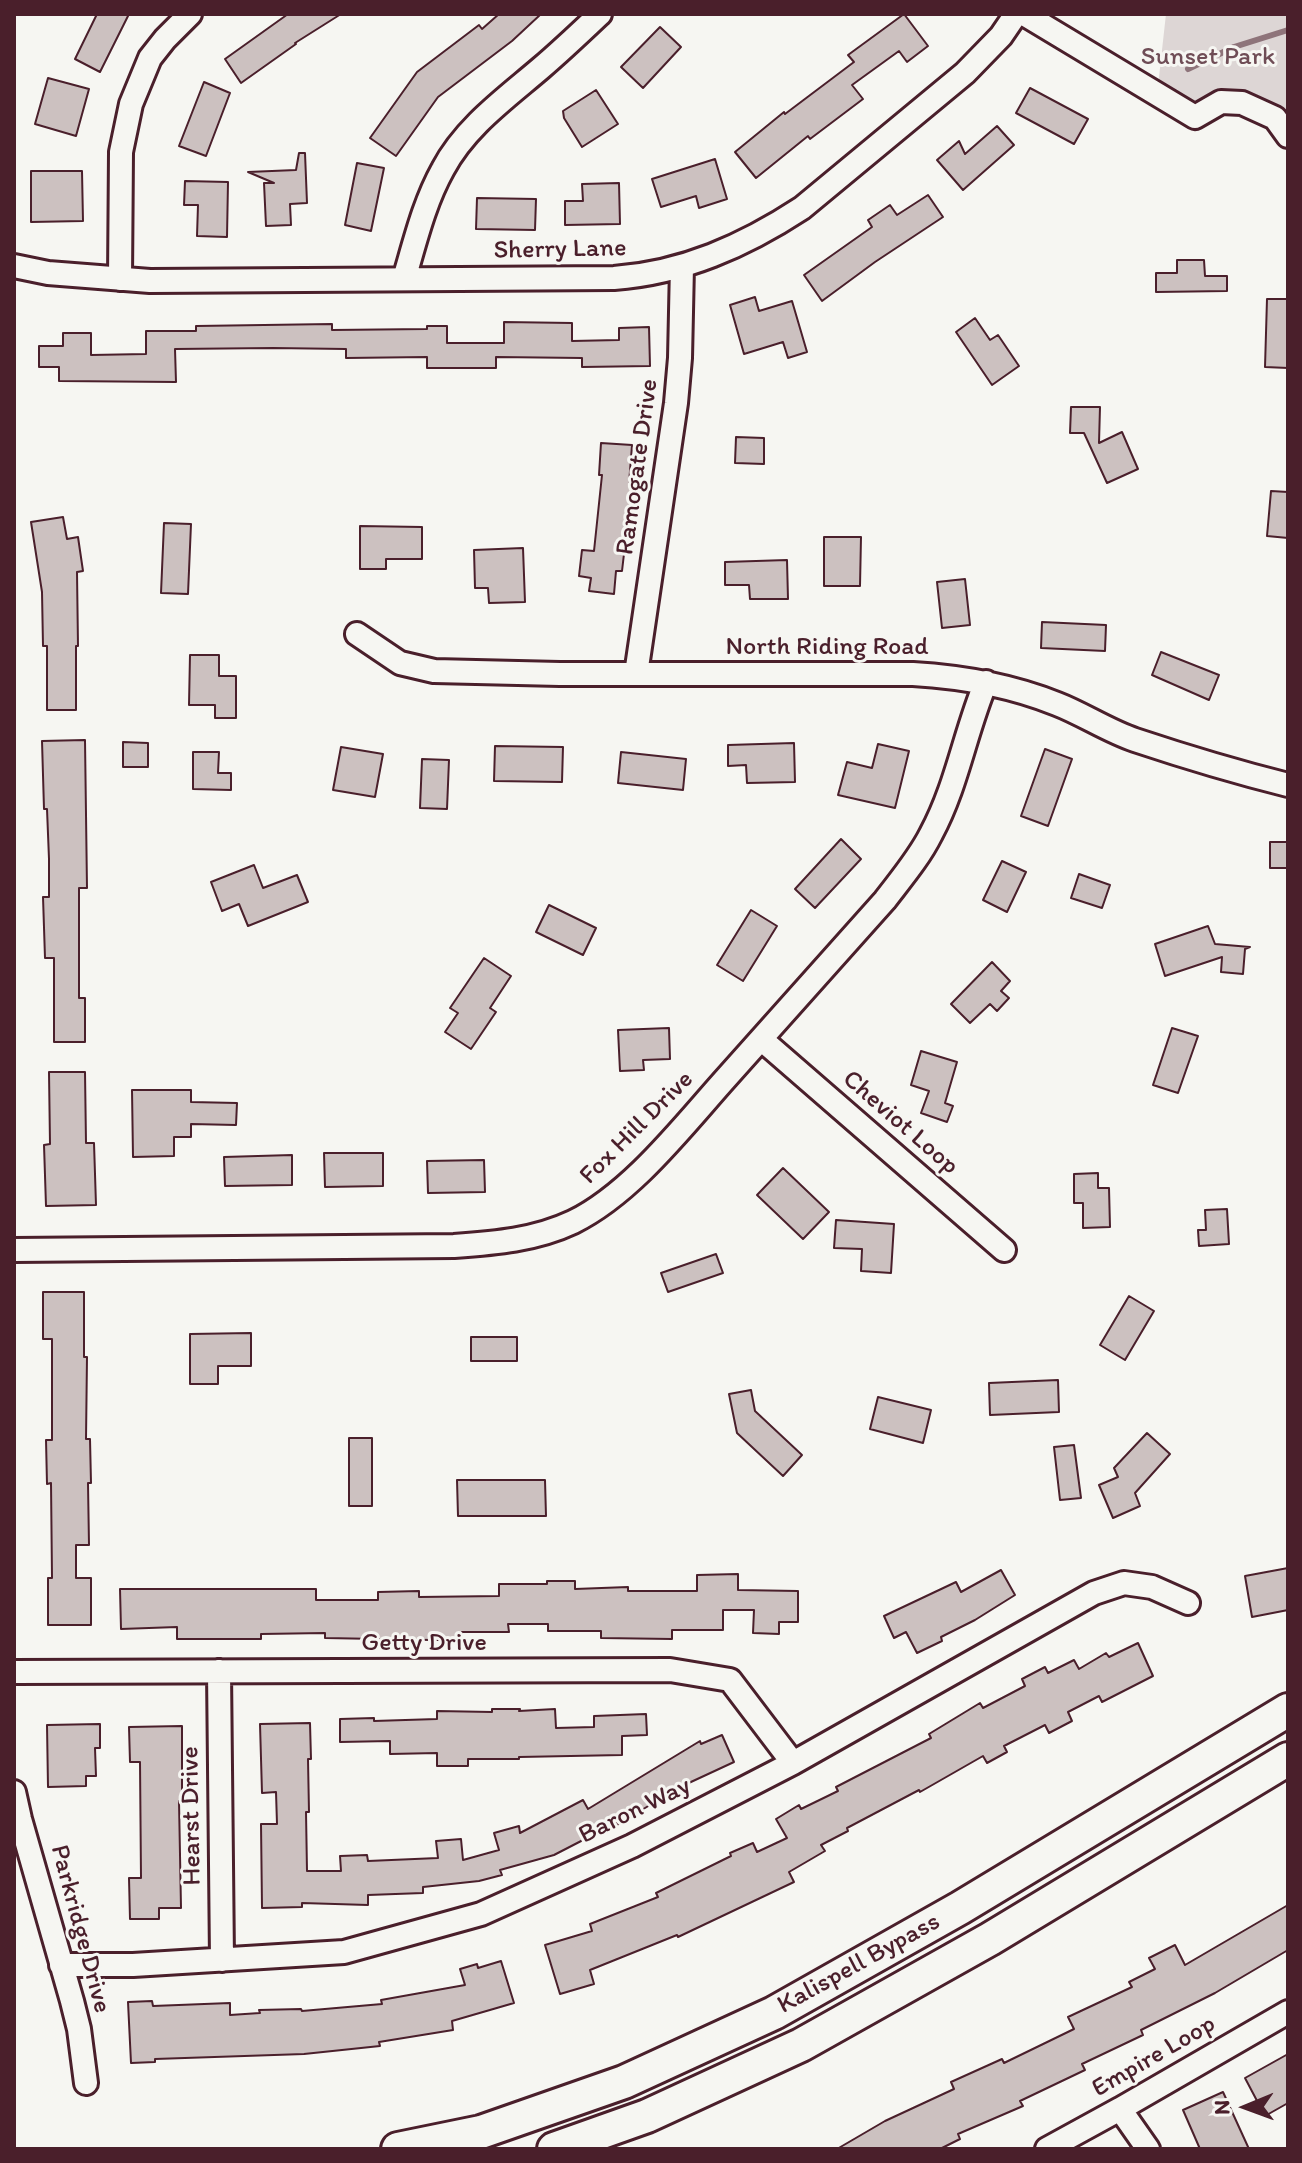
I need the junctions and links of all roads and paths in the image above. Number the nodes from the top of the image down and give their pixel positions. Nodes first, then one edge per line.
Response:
1 (190, 14) edge
2 (600, 14) edge
3 (1016, 14) edge
4 (1024, 14) edge
5 (1288, 136) edge
6 (14, 266) edge
7 (682, 266) junction
8 (120, 279) junction
9 (404, 279) junction
10 (357, 634) dead end
11 (636, 674) junction
12 (986, 682) junction
13 (1288, 785) edge
14 (761, 1039) junction
15 (14, 1250) edge
16 (1004, 1250) dead end
17 (1188, 1603) dead end
18 (219, 1671) junction
19 (14, 1672) edge
20 (1288, 1710) edge
21 (1288, 1759) edge
22 (793, 1763) junction
23 (14, 1792) edge
24 (18, 1831) edge
25 (222, 1960) junction
26 (61, 1965) junction
27 (1288, 2012) edge
28 (86, 2083) dead end
29 (1120, 2109) junction
30 (398, 2149) edge
31 (554, 2149) edge
32 (1047, 2149) edge
33 (1148, 2149) edge

1 - 8 street
2 - 9 street
3 - 7 street, Sherry Lane
4 - 5 street
6 - 8 street, Sherry Lane
7 - 9 street, Sherry Lane
7 - 11 street, Ramogate Drive
8 - 9 street, Sherry Lane
10 - 11 street, North Riding Road
11 - 12 street, North Riding Road
12 - 13 street, North Riding Road
12 - 14 street, Fox Hill Drive
14 - 15 street, Fox Hill Drive
14 - 16 street, Cheviot Loop
17 - 22 street, Baron Way
18 - 19 street, Getty Drive
18 - 22 street, Getty Drive
18 - 25 street, Hearst Drive
20 - 30 highway, Kalispell Bypass
21 - 31 highway, Kalispell Bypass
22 - 25 street, Baron Way
23 - 24 street, Parkridge Drive
24 - 26 street, Parkridge Drive
25 - 26 street, Baron Way
26 - 28 street, Parkridge Drive
27 - 29 street, Empire Loop
29 - 32 street, Empire Loop
29 - 33 street

